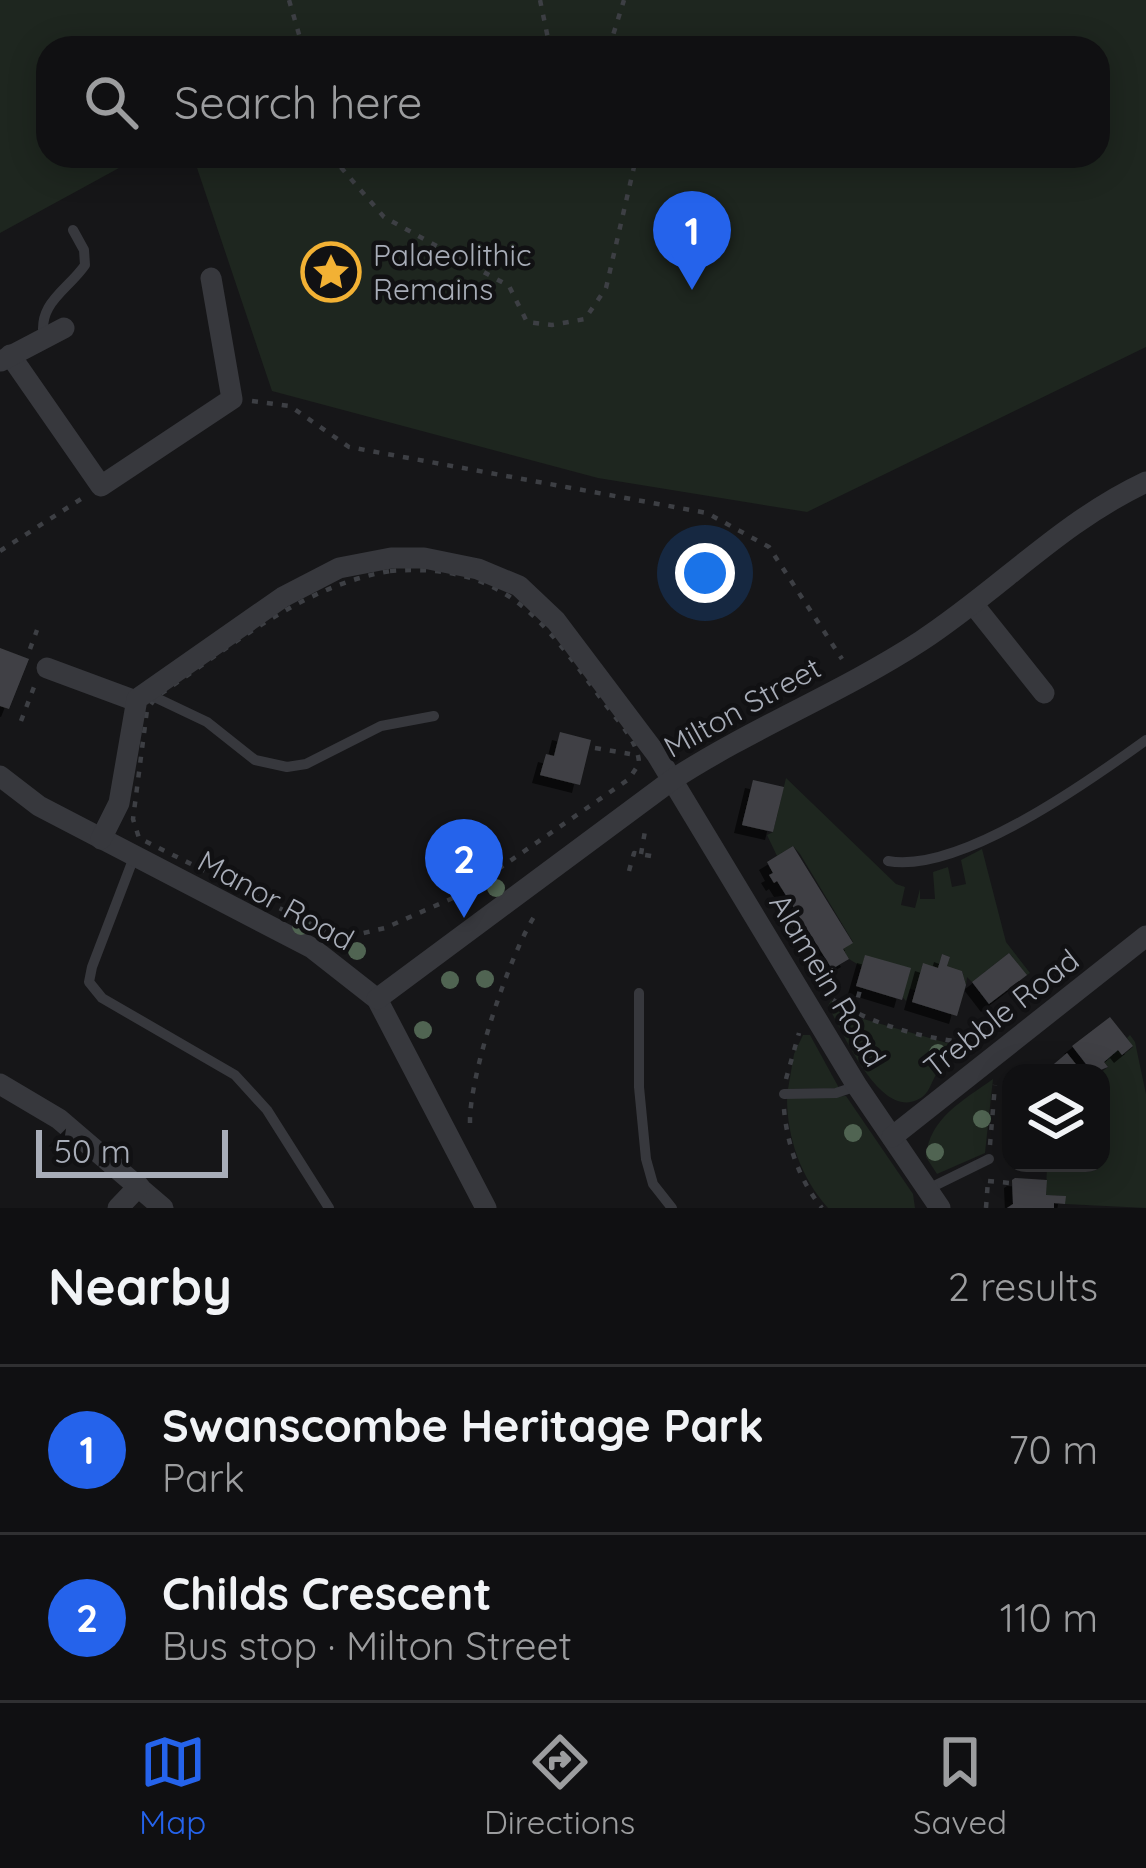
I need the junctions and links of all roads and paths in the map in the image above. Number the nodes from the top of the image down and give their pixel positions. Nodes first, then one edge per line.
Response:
1 (289, 0) edge
2 (540, 0) edge
3 (624, 0) edge
4 (300, 36) edge
5 (548, 36) edge
6 (613, 36) edge
7 (341, 168) edge
8 (634, 168) edge
9 (73, 230) dead end
10 (211, 278) dead end
11 (54, 333) joint
12 (5, 358) edge
13 (232, 399) junction
14 (1146, 482) edge
15 (100, 486) junction
16 (0, 551) edge
17 (973, 604) junction
18 (37, 631) dead end
19 (47, 662) joint
20 (854, 679) junction
21 (1044, 693) dead end
22 (146, 697) junction
23 (434, 716) dead end
24 (1146, 740) edge
25 (595, 748) dead end
26 (638, 750) junction
27 (0, 776) edge
28 (672, 780) junction
29 (646, 825) dead end
30 (101, 839) junction
31 (640, 854) junction
32 (134, 857) junction
33 (657, 857) dead end
34 (887, 861) dead end
35 (629, 871) dead end
36 (541, 907) dead end
37 (1146, 936) edge
38 (860, 990) dead end
39 (639, 993) dead end
40 (826, 994) dead end
41 (377, 999) junction
42 (854, 1012) junction
43 (804, 1024) dead end
44 (969, 1052) dead end
45 (997, 1076) dead end
46 (0, 1084) edge
47 (856, 1086) junction
48 (784, 1094) junction
49 (471, 1133) dead end
50 (892, 1137) junction
51 (989, 1159) joint
52 (1010, 1183) dead end
53 (139, 1186) junction
54 (930, 1201) edge
55 (118, 1208) edge
56 (164, 1208) edge
57 (329, 1208) edge
58 (487, 1208) edge
59 (671, 1208) edge
60 (823, 1208) edge
61 (986, 1208) edge

1 - 4 path
2 - 5 path
3 - 6 path
7 - 8 path
9 - 11 lane
10 - 13 street
11 - 12 street
12 - 15 street
13 - 15 street
13 - 20 path
14 - 17 street, Milton Street
15 - 16 path
17 - 20 street, Milton Street
17 - 21 street
18 - 19 path
19 - 22 street
20 - 28 street, Milton Street
22 - 23 lane
22 - 26 path
22 - 26 path
22 - 28 street, Alamein Road
22 - 30 street
24 - 34 lane
25 - 26 path
27 - 30 street, Manor Road
28 - 41 street, Milton Street
28 - 47 street, Alamein Road
29 - 31 path
30 - 32 street, Manor Road
31 - 33 path
31 - 35 path
32 - 41 street, Manor Road
32 - 57 lane
36 - 49 path
37 - 50 street, Trebble Road
38 - 42 path
39 - 59 lane
40 - 42 path
41 - 58 street, Manor Road
42 - 44 path
43 - 48 path
45 - 51 path
46 - 53 street
47 - 48 lane
47 - 50 street, Alamein Road
48 - 60 path
50 - 54 street, Alamein Road
51 - 54 lane
52 - 61 path
53 - 55 street
53 - 56 street

